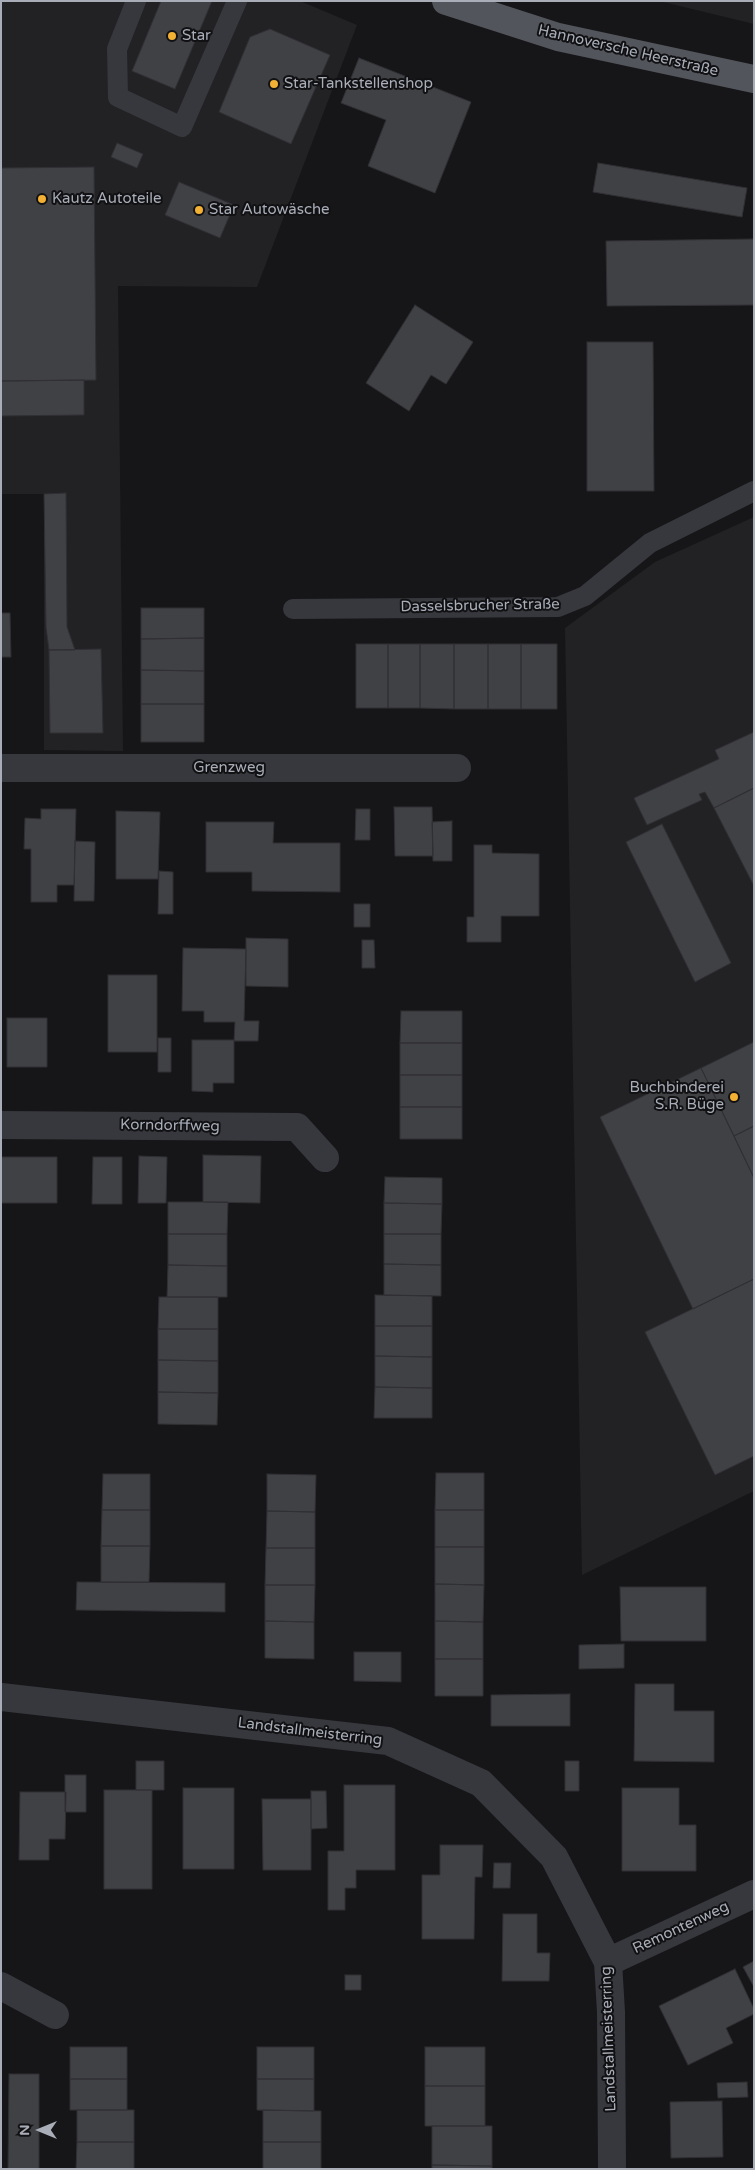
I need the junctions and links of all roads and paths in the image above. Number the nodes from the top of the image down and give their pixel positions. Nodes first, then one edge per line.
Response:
1 (136, 1) edge
2 (237, 1) edge
3 (446, 1) edge
4 (754, 79) edge
5 (754, 491) edge
6 (292, 609) dead end
7 (1, 768) edge
8 (457, 768) dead end
9 (1, 1124) edge
10 (325, 1158) dead end
11 (1, 1697) edge
12 (754, 1894) edge
13 (608, 1962) junction
14 (1, 1986) edge
15 (55, 2015) dead end
16 (612, 2169) edge

1 - 2 lane
3 - 4 main road, Hannoversche Heerstraße
5 - 6 lane, Dasselsbrucher Straße
7 - 8 street, Grenzweg
9 - 10 street, Korndorffweg
11 - 13 street, Landstallmeisterring
12 - 13 street, Remontenweg
13 - 16 street, Landstallmeisterring
14 - 15 street

